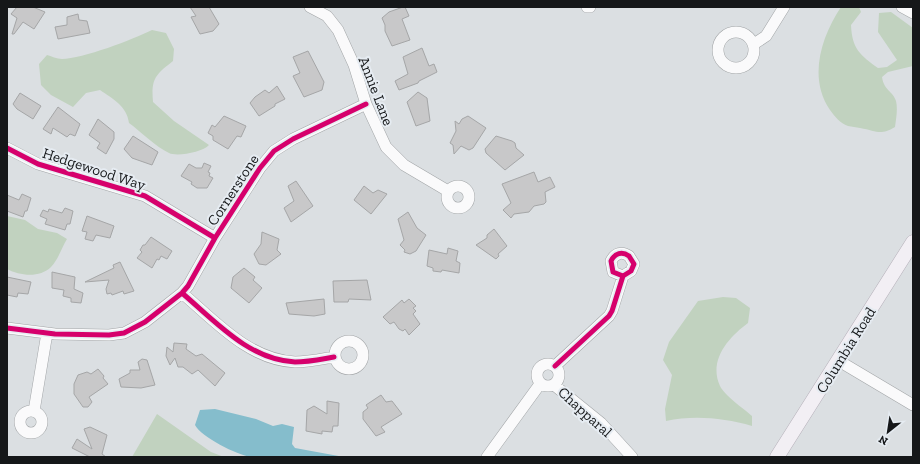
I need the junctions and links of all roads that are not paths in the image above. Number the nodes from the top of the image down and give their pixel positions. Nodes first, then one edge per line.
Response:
1 (310, 7) edge
2 (784, 7) edge
3 (902, 7) edge
4 (913, 14) edge
5 (754, 44) dead end
6 (366, 104) junction
7 (7, 148) edge
8 (448, 191) dead end
9 (215, 238) junction
10 (913, 242) edge
11 (623, 276) dead end
12 (182, 293) junction
13 (7, 328) edge
14 (48, 333) junction
15 (334, 357) dead end
16 (839, 361) junction
17 (555, 366) junction
18 (540, 384) junction
19 (554, 385) junction
20 (913, 405) edge
21 (34, 411) dead end
22 (486, 457) edge
23 (632, 457) edge
24 (777, 457) edge

1 - 6 street, Annie Lane
2 - 5 street
3 - 4 street
6 - 8 street, Annie Lane
6 - 9 street, Cornerstone
7 - 9 street, Hedgewood Way
9 - 12 street, Cornerstone
10 - 16 main road, Columbia Road
11 - 17 street
12 - 14 street, Cornerstone
12 - 15 street
13 - 14 street, Cornerstone
14 - 21 street
16 - 20 street
16 - 24 main road, Columbia Road
17 - 18 street
17 - 19 street
18 - 19 street
18 - 22 street
19 - 23 street, Chapparal

